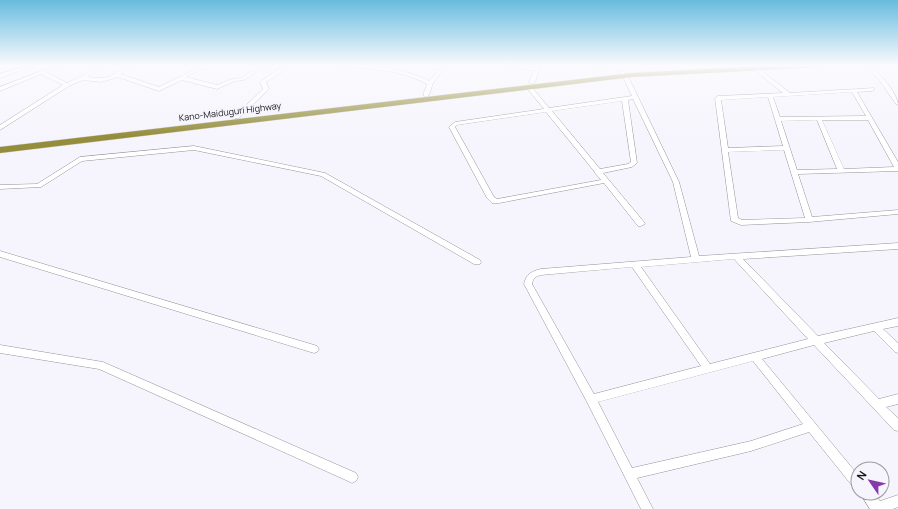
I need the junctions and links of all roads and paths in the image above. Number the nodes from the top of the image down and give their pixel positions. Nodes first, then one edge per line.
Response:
1 (62, 89) edge
2 (266, 89) edge
3 (426, 89) edge
4 (492, 89) edge
5 (500, 89) edge
6 (533, 89) edge
7 (631, 89) edge
8 (781, 89) edge
9 (872, 89) dead end
10 (888, 89) edge
11 (854, 90) junction
12 (788, 94) junction
13 (426, 95) junction
14 (770, 95) junction
15 (636, 97) junction
16 (625, 99) junction
17 (898, 103) edge
18 (547, 110) junction
19 (237, 117) junction
20 (870, 118) junction
21 (778, 119) junction
22 (819, 119) junction
23 (0, 128) edge
24 (0, 144) edge
25 (786, 148) junction
26 (0, 150) edge
27 (725, 150) junction
28 (898, 168) edge
29 (841, 170) junction
30 (597, 172) junction
31 (794, 172) junction
32 (605, 181) junction
33 (0, 187) edge
34 (898, 212) edge
35 (809, 220) junction
36 (641, 224) dead end
37 (898, 246) edge
38 (0, 254) edge
39 (736, 257) junction
40 (696, 259) junction
41 (477, 262) dead end
42 (635, 265) junction
43 (898, 322) edge
44 (875, 327) junction
45 (815, 341) junction
46 (0, 349) edge
47 (314, 349) dead end
48 (898, 349) edge
49 (755, 357) junction
50 (708, 369) junction
51 (590, 399) junction
52 (898, 399) edge
53 (877, 404) junction
54 (898, 426) edge
55 (810, 427) junction
56 (629, 474) junction
57 (850, 474) edge
58 (352, 477) dead end
59 (898, 501) edge
60 (647, 509) edge
61 (877, 509) edge

1 - 23 street
2 - 19 street
3 - 13 street
4 - 13 highway, Kano-Maiduguri Highway
5 - 26 highway, Kano-Maiduguri Highway
6 - 18 street
7 - 15 street
8 - 12 street
9 - 11 street
10 - 17 street
11 - 12 street
11 - 20 street
12 - 14 street
13 - 19 highway, Kano-Maiduguri Highway
14 - 21 street
14 - 27 street
15 - 16 street
15 - 40 street
16 - 18 street
16 - 30 street
18 - 30 street
18 - 32 street
19 - 24 highway, Kano-Maiduguri Highway
20 - 22 street
20 - 28 street
21 - 22 street
21 - 25 street
22 - 29 street
25 - 27 street
25 - 31 street
27 - 35 street
28 - 29 street
29 - 31 street
30 - 32 street
31 - 35 street
32 - 36 street
33 - 41 street
34 - 35 street
37 - 39 street
38 - 47 street
39 - 40 street
39 - 45 street
40 - 42 street
42 - 50 street
42 - 51 street
43 - 44 street
44 - 45 street
44 - 48 street
45 - 49 street
45 - 53 street
46 - 58 street
49 - 50 street
49 - 55 street
50 - 51 street
51 - 56 street
52 - 53 street
53 - 54 street
55 - 56 street
55 - 57 street
56 - 60 street
59 - 61 street

